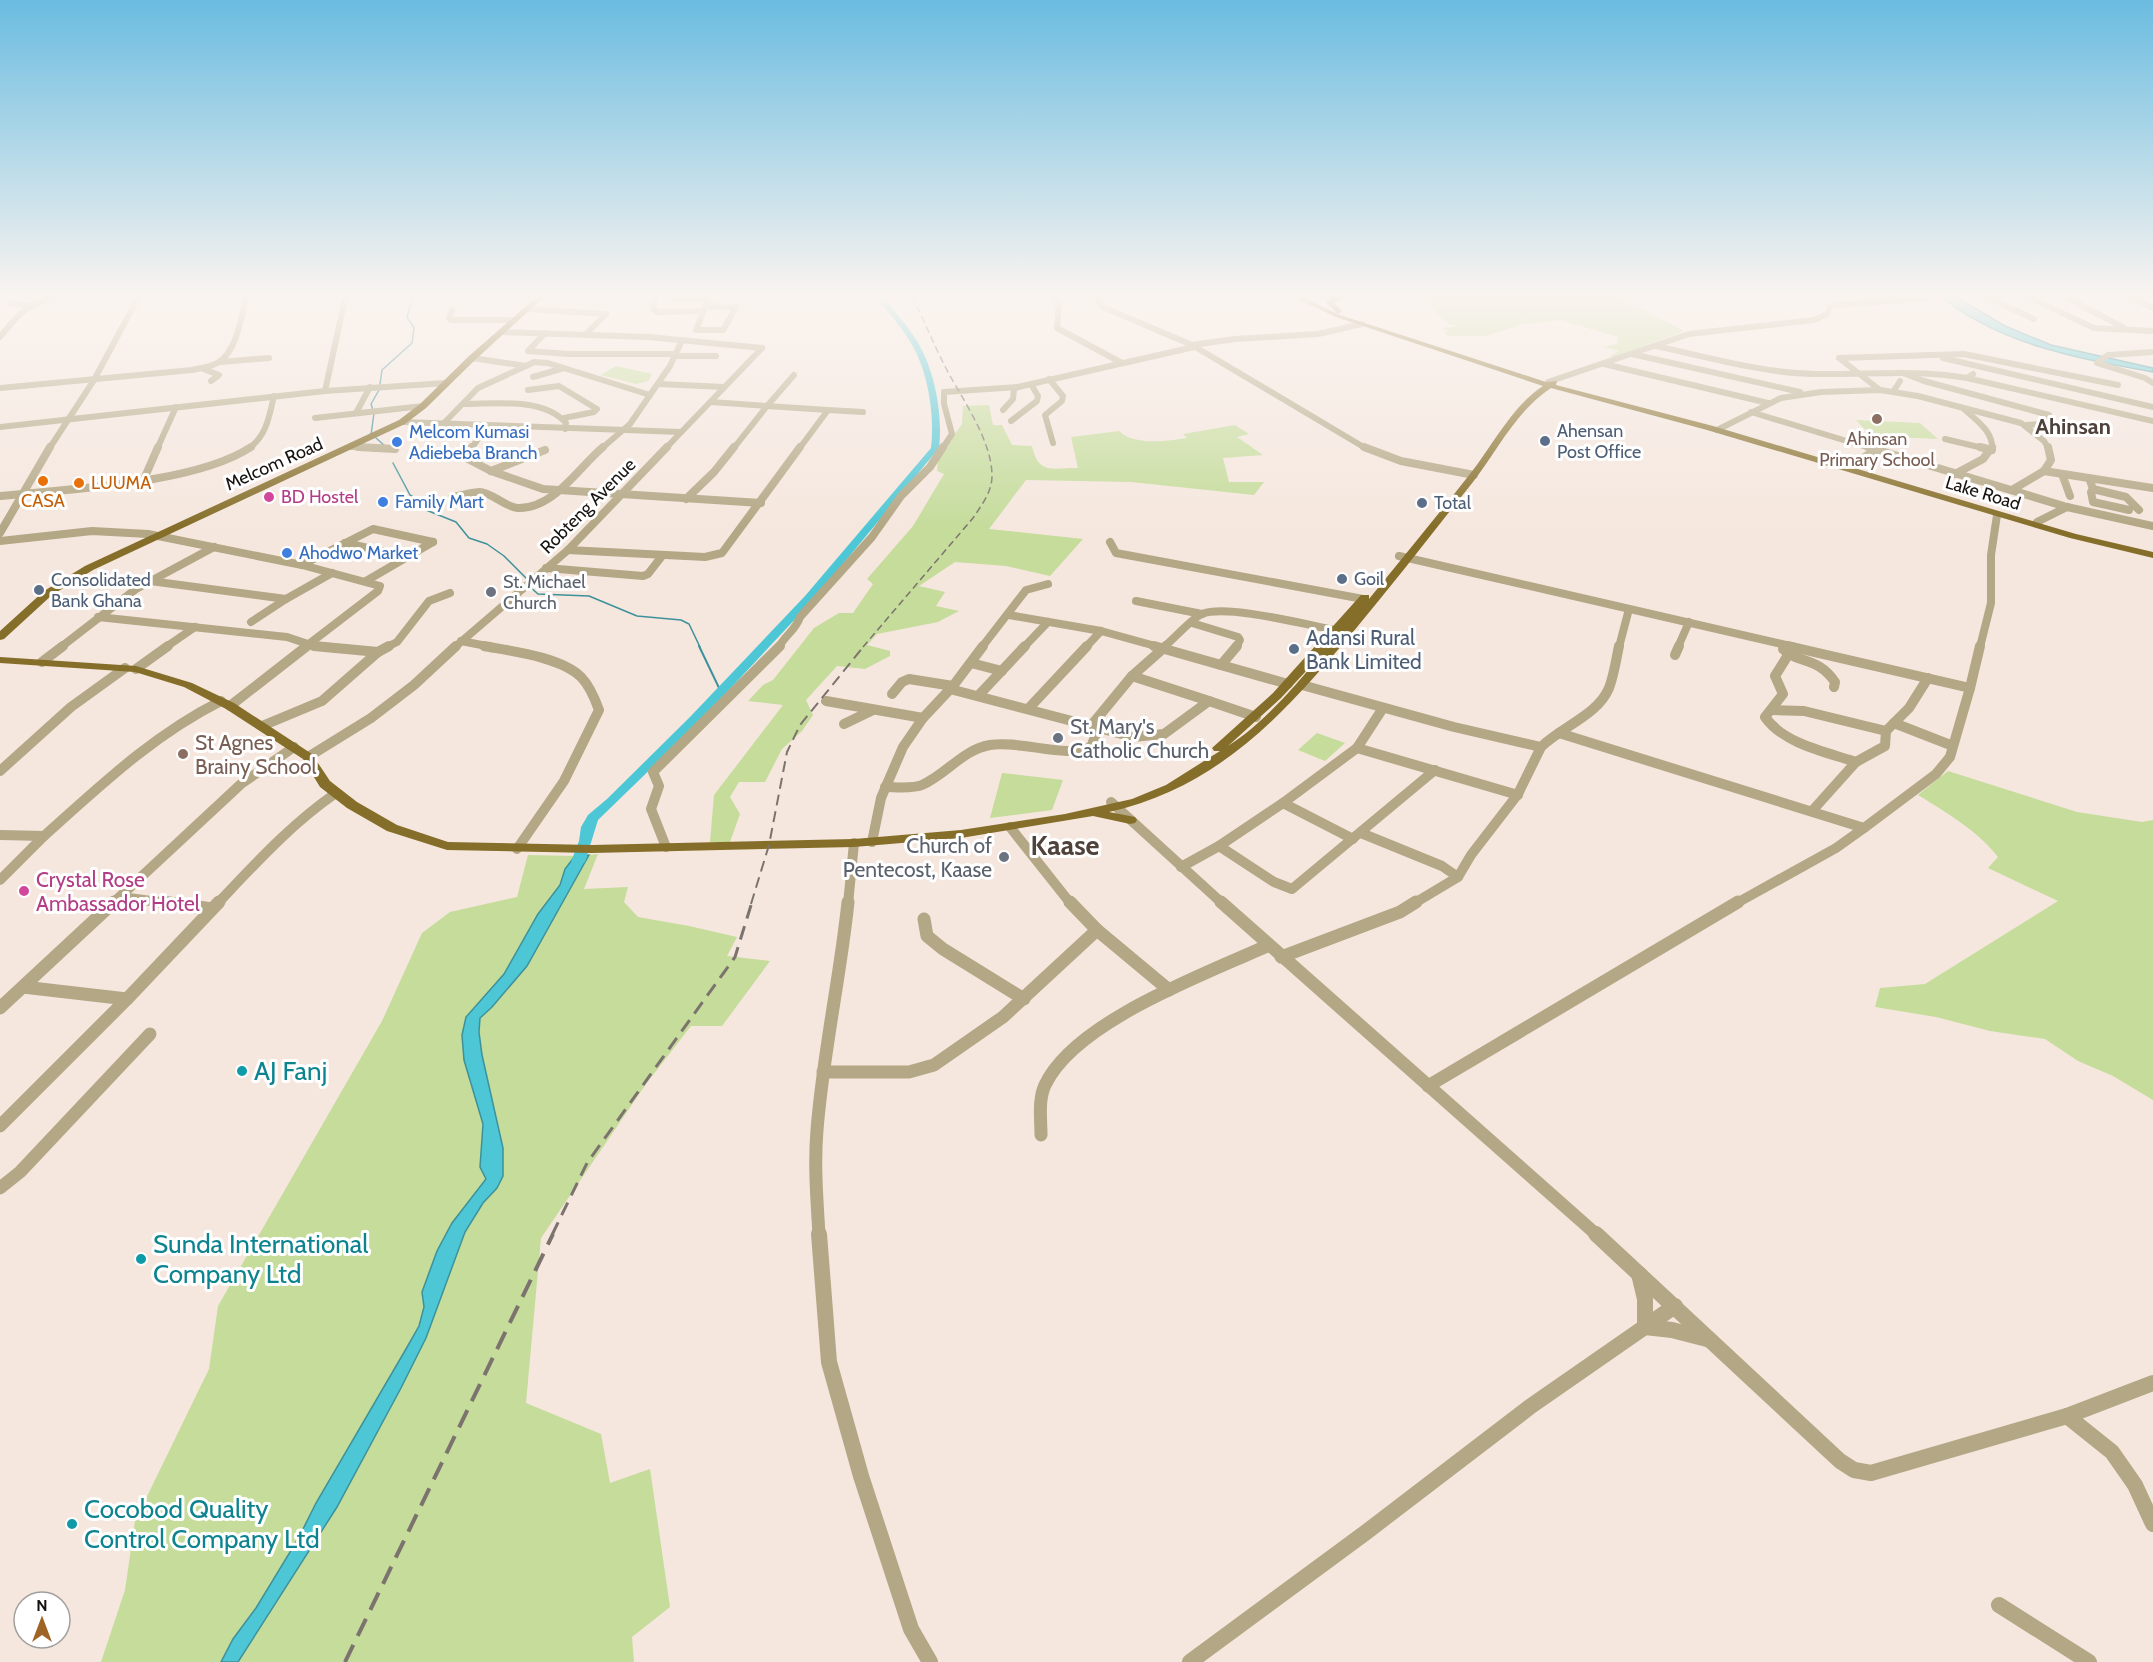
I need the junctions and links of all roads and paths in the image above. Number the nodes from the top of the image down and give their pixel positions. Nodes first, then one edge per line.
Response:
1 (99, 372) edge
2 (169, 372) edge
3 (210, 372) edge
4 (329, 372) edge
5 (458, 372) edge
6 (514, 372) edge
7 (552, 372) edge
8 (575, 372) edge
9 (666, 372) edge
10 (739, 372) edge
11 (1083, 372) edge
12 (1236, 372) edge
13 (1506, 372) edge
14 (1508, 372) edge
15 (1583, 372) edge
16 (1636, 372) edge
17 (1708, 372) edge
18 (1779, 372) edge
19 (1856, 372) junction
20 (1865, 372) edge
21 (1901, 372) edge
22 (1926, 372) edge
23 (1977, 372) edge
24 (1993, 372) edge
25 (2053, 372) edge
26 (2122, 372) edge
27 (794, 375) dead end
28 (533, 377) dead end
29 (1967, 378) junction
30 (1049, 379) junction
31 (94, 380) junction
32 (211, 381) dead end
33 (1900, 381) dead end
34 (446, 383) junction
35 (2153, 383) edge
36 (659, 384) junction
37 (1030, 384) junction
38 (1546, 385) junction
39 (2118, 385) dead end
40 (370, 387) junction
41 (724, 387) junction
42 (1018, 387) junction
43 (0, 388) edge
44 (528, 390) dead end
45 (1880, 390) junction
46 (325, 391) junction
47 (1893, 392) junction
48 (1579, 394) junction
49 (1806, 394) junction
50 (650, 395) junction
51 (274, 396) junction
52 (711, 402) junction
53 (1768, 403) junction
54 (464, 404) junction
55 (423, 406) junction
56 (767, 406) junction
57 (176, 407) junction
58 (1962, 407) junction
59 (2153, 407) edge
60 (828, 410) junction
61 (1003, 410) dead end
62 (863, 412) dead end
63 (1751, 412) junction
64 (356, 413) junction
65 (315, 418) dead end
66 (564, 418) junction
67 (67, 419) junction
68 (1011, 421) dead end
69 (2153, 421) edge
70 (402, 422) junction
71 (443, 424) junction
72 (2026, 425) junction
73 (487, 426) junction
74 (0, 427) edge
75 (565, 429) junction
76 (1719, 429) junction
77 (624, 430) junction
78 (681, 432) junction
79 (1945, 439) dead end
80 (1053, 444) dead end
81 (352, 447) junction
82 (395, 449) dead end
83 (1876, 449) junction
84 (545, 450) dead end
85 (1992, 450) junction
86 (1850, 467) junction
87 (491, 471) junction
88 (2044, 471) junction
89 (1955, 474) junction
90 (2062, 474) junction
91 (1471, 475) junction
92 (2089, 478) junction
93 (144, 479) junction
94 (2153, 488) edge
95 (2093, 489) junction
96 (2012, 490) junction
97 (560, 491) junction
98 (23, 494) junction
99 (623, 495) junction
100 (0, 496) edge
101 (2070, 496) dead end
102 (452, 497) dead end
103 (686, 499) junction
104 (761, 503) junction
105 (2067, 507) junction
106 (2129, 510) dead end
107 (2139, 510) dead end
108 (1997, 515) junction
109 (2037, 522) junction
110 (2153, 525) edge
111 (0, 533) edge
112 (157, 535) junction
113 (0, 541) edge
114 (1110, 542) dead end
115 (345, 543) junction
116 (214, 547) junction
117 (568, 550) junction
118 (2153, 553) edge
119 (662, 556) junction
120 (409, 557) junction
121 (1403, 557) junction
122 (302, 565) junction
123 (546, 568) junction
124 (333, 573) junction
125 (150, 581) junction
126 (366, 581) junction
127 (1048, 584) dead end
128 (450, 593) dead end
129 (286, 598) junction
130 (1363, 600) junction
131 (1136, 601) dead end
132 (1629, 609) junction
133 (1202, 614) junction
134 (1009, 615) junction
135 (98, 617) junction
136 (251, 622) dead end
137 (1048, 622) junction
138 (1689, 622) junction
139 (1192, 623) junction
140 (195, 627) junction
141 (1335, 630) junction
142 (1101, 631) junction
143 (0, 638) edge
144 (461, 641) junction
145 (1776, 642) junction
146 (308, 644) junction
147 (1162, 649) junction
148 (378, 652) junction
149 (1675, 655) dead end
150 (1788, 655) junction
151 (0, 660) edge
152 (42, 662) junction
153 (971, 663) junction
154 (1221, 665) junction
155 (130, 668) junction
156 (1002, 671) junction
157 (1132, 676) junction
158 (1928, 678) junction
159 (1288, 684) junction
160 (1302, 685) junction
161 (1834, 687) dead end
162 (951, 688) junction
163 (1970, 688) junction
164 (892, 694) dead end
165 (978, 696) junction
166 (826, 701) dead end
167 (1209, 701) junction
168 (225, 703) junction
169 (1029, 708) junction
170 (1383, 708) junction
171 (879, 709) junction
172 (1772, 710) junction
173 (1256, 717) junction
174 (923, 718) junction
175 (1894, 723) junction
176 (844, 724) dead end
177 (262, 726) junction
178 (1094, 728) junction
179 (1886, 731) junction
180 (1559, 733) junction
181 (1953, 746) junction
182 (294, 747) junction
183 (1541, 747) junction
184 (1357, 748) junction
185 (308, 757) junction
186 (1856, 762) junction
187 (1435, 770) junction
188 (0, 771) edge
189 (885, 787) junction
190 (336, 793) junction
191 (1518, 795) junction
192 (1142, 799) junction
193 (1283, 803) junction
194 (1113, 805) junction
195 (1812, 811) junction
196 (1087, 813) junction
197 (1057, 818) junction
198 (1131, 821) junction
199 (1010, 827) junction
200 (1864, 828) junction
201 (0, 835) edge
202 (44, 836) junction
203 (1357, 836) junction
204 (872, 842) junction
205 (854, 843) junction
206 (1219, 846) junction
207 (666, 848) junction
208 (517, 849) junction
209 (1181, 867) junction
210 (1458, 877) junction
211 (0, 880) edge
212 (121, 897) junction
213 (212, 909) junction
214 (924, 919) dead end
215 (1097, 930) junction
216 (1269, 945) junction
217 (1281, 957) junction
218 (23, 987) junction
219 (1169, 990) junction
220 (127, 999) junction
221 (1024, 999) junction
222 (0, 1008) edge
223 (150, 1034) dead end
224 (823, 1072) junction
225 (1428, 1086) junction
226 (0, 1126) edge
227 (1041, 1135) dead end
228 (0, 1188) edge
229 (1638, 1272) junction
230 (1675, 1306) junction
231 (1646, 1327) junction
232 (1710, 1340) junction
233 (2153, 1383) edge
234 (2067, 1416) junction
235 (2153, 1524) edge
236 (1999, 1605) dead end
237 (930, 1662) edge
238 (1190, 1662) edge
239 (2089, 1662) edge

1 - 31 street
2 - 31 street
3 - 32 street
4 - 46 street
5 - 34 main road, Melcom Road
6 - 54 street
7 - 28 street
8 - 50 street
9 - 36 street
10 - 41 street, Robteng Avenue
11 - 30 street
12 - 91 street
13 - 38 main road
14 - 38 main road, Lake Road
15 - 38 street
16 - 53 street
17 - 49 street
18 - 19 street
19 - 20 street
19 - 45 street
21 - 72 street
22 - 29 street
23 - 29 street
24 - 59 street
25 - 39 street
26 - 35 street
27 - 56 street
29 - 69 street
30 - 37 street
30 - 80 street
31 - 43 street
31 - 67 street
33 - 47 street
34 - 40 street
34 - 55 main road, Melcom Road
36 - 41 street
36 - 50 street
37 - 42 street
37 - 68 street
38 - 48 main road, Lake Road
38 - 48 main road
38 - 76 main road, Lake Road
38 - 91 main road
40 - 46 street
40 - 64 street
41 - 52 street, Robteng Avenue
42 - 61 street
42 - 207 street
44 - 66 street
45 - 47 street
45 - 49 street
46 - 51 street
47 - 58 street
48 - 76 main road, Lake Road
49 - 53 street
50 - 77 street
51 - 57 street
51 - 93 street
52 - 56 street
52 - 78 street, Robteng Avenue
53 - 63 street
54 - 66 street
54 - 71 street
55 - 64 street
55 - 70 main road, Melcom Road
56 - 60 street
56 - 103 street
57 - 67 street
57 - 93 street
58 - 72 street
58 - 85 street
60 - 62 street
60 - 104 street
63 - 76 street
63 - 83 street
64 - 65 street
66 - 75 street
67 - 74 street
67 - 98 street
70 - 71 street
70 - 81 main road, Melcom Road
71 - 73 street
72 - 88 street
73 - 75 street
73 - 87 street
75 - 77 street
76 - 86 main road, Lake Road
76 - 108 main road, Lake Road
77 - 78 street
77 - 97 street
78 - 99 street, Robteng Avenue
79 - 85 street
81 - 82 street
81 - 112 main road, Melcom Road
83 - 86 street
83 - 89 street
84 - 87 street
85 - 89 street
86 - 109 main road, Lake Road
87 - 97 street
88 - 90 street
88 - 96 street
89 - 96 street
90 - 92 street
90 - 101 street
91 - 121 main road
92 - 94 street
92 - 95 street
93 - 98 street
95 - 106 street
95 - 107 street
96 - 105 street
97 - 99 street
97 - 102 street
98 - 100 street
98 - 111 street
99 - 103 street
99 - 117 street, Robteng Avenue
103 - 104 street
104 - 119 street
105 - 109 street
105 - 110 street
108 - 118 main road, Lake Road
108 - 163 street
109 - 118 main road, Lake Road
112 - 113 street
112 - 116 street
112 - 143 main road, Melcom Road
114 - 130 street
115 - 120 street
115 - 120 street
115 - 122 street
116 - 122 street
116 - 125 street
117 - 119 street
117 - 123 street, Robteng Avenue
119 - 123 street
120 - 126 street
121 - 130 main road
121 - 132 street
121 - 160 main road
122 - 124 street
123 - 144 street, Robteng Avenue
124 - 126 street
124 - 129 street
125 - 129 street
125 - 135 street
126 - 146 street
127 - 134 street
128 - 148 street
129 - 136 street
130 - 141 main road
131 - 133 street
132 - 138 street
132 - 180 street
133 - 139 street
133 - 141 street
134 - 137 street
134 - 153 street
135 - 140 street
135 - 152 street
137 - 142 street
137 - 156 street
138 - 145 street
138 - 149 street
139 - 147 street
139 - 154 street
140 - 146 street
140 - 155 street
141 - 159 main road
142 - 147 street
142 - 169 street
144 - 185 street, Robteng Avenue
144 - 208 street
145 - 150 street
145 - 158 street
146 - 148 street
146 - 168 street
147 - 154 street
147 - 157 street
148 - 177 street
150 - 161 street
150 - 172 street
151 - 152 main road
152 - 155 main road
153 - 156 street
153 - 162 street
154 - 159 street
155 - 168 main road
155 - 188 street
156 - 165 street
157 - 167 street
157 - 178 street
158 - 163 street
158 - 175 street
159 - 173 main road
160 - 170 street
160 - 192 main road
162 - 164 street
162 - 165 street
162 - 174 street
163 - 181 street
165 - 169 street
166 - 171 street
167 - 173 street
167 - 178 street
168 - 177 main road
168 - 202 street
169 - 178 street
170 - 183 street
170 - 184 street
171 - 174 street
171 - 176 street
172 - 179 street
172 - 186 street
173 - 194 main road
174 - 189 street
175 - 179 street
175 - 181 street
177 - 182 main road
178 - 189 street
179 - 186 street
180 - 183 street
180 - 195 street
181 - 200 street
182 - 185 main road
182 - 212 street
183 - 191 street
184 - 187 street
184 - 193 street
185 - 190 main road
186 - 195 street
187 - 191 street
187 - 203 street
189 - 204 street
190 - 208 main road
190 - 213 street
191 - 210 street
192 - 194 main road
192 - 198 main road
193 - 203 street
193 - 206 street
194 - 196 main road
194 - 197 main road
194 - 198 street
195 - 200 street
196 - 197 main road
196 - 198 main road
197 - 199 main road
198 - 209 street
199 - 204 main road
199 - 215 street
200 - 225 street
201 - 202 street
202 - 211 street
203 - 206 street
203 - 210 street
204 - 205 main road
205 - 207 main road
205 - 224 street
206 - 209 street
207 - 208 main road
209 - 216 street
210 - 217 street
212 - 213 street
212 - 218 street
213 - 220 street
214 - 221 street
215 - 219 street
215 - 221 street
216 - 217 street
216 - 219 street
217 - 225 street
218 - 220 street
218 - 222 street
219 - 227 street
220 - 226 street
221 - 224 street
223 - 228 street
224 - 237 street
225 - 229 street
229 - 230 street
229 - 231 street
230 - 231 street
230 - 232 street
231 - 232 street
231 - 238 street
232 - 234 street
233 - 234 street
234 - 235 street
236 - 239 street

